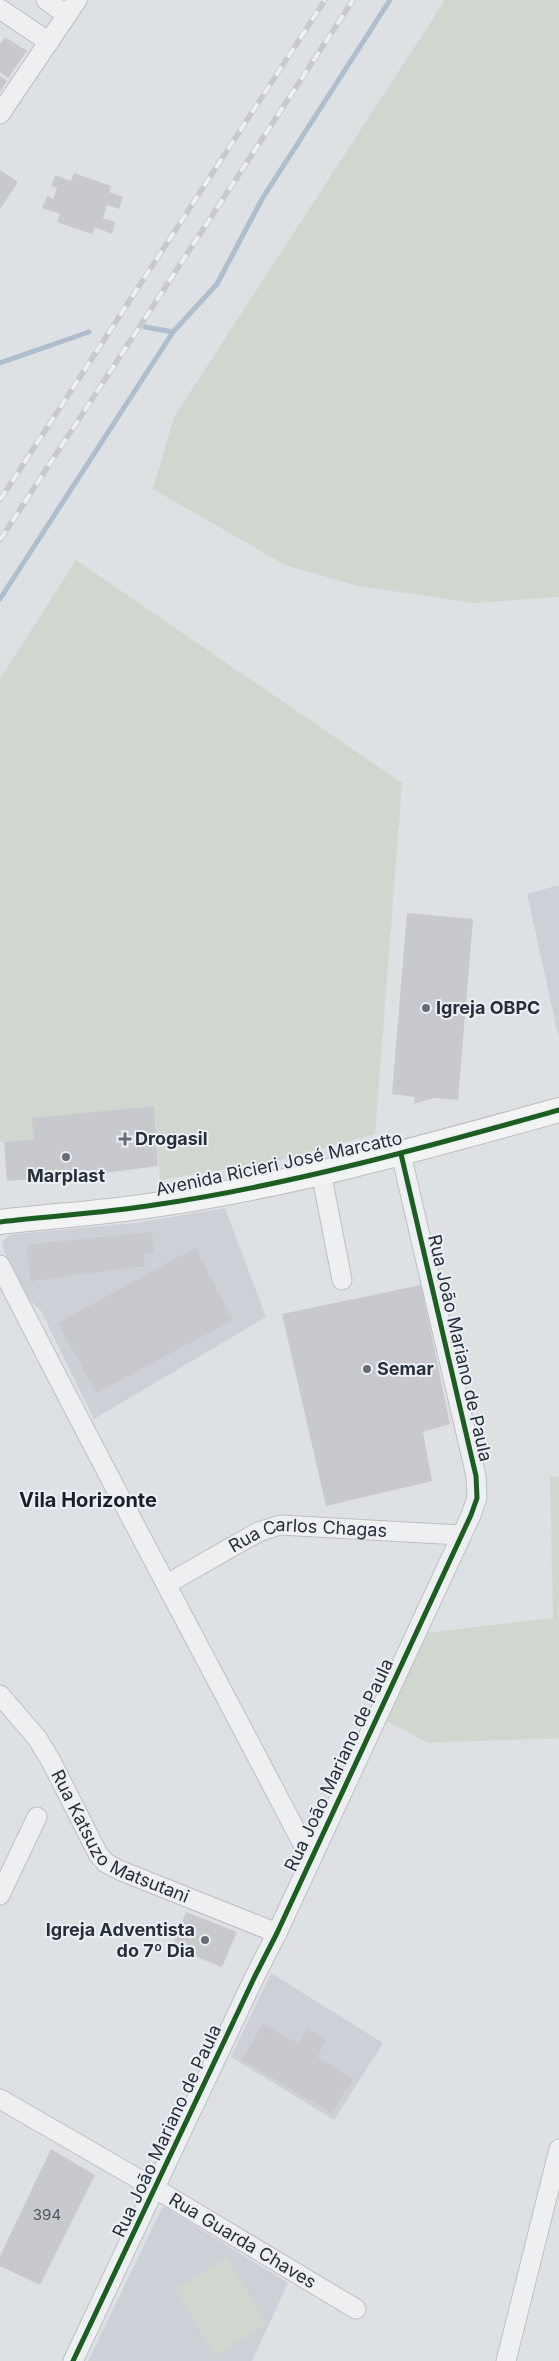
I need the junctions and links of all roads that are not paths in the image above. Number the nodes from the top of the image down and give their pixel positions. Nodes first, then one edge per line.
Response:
1 (46, 0) edge
2 (72, 7) edge
3 (0, 9) edge
4 (49, 42) junction
5 (0, 114) edge
6 (559, 1110) edge
7 (401, 1154) junction
8 (321, 1172) junction
9 (0, 1222) edge
10 (0, 1265) edge
11 (342, 1280) dead end
12 (460, 1535) junction
13 (168, 1584) junction
14 (0, 1694) edge
15 (38, 1817) dead end
16 (311, 1860) junction
17 (0, 1895) edge
18 (277, 1933) junction
19 (0, 2100) edge
20 (559, 2149) edge
21 (156, 2189) junction
22 (554, 2191) edge
23 (356, 2309) dead end
24 (73, 2361) edge
25 (506, 2361) edge

1 - 2 street
2 - 4 street
3 - 4 street
4 - 5 street
6 - 7 main road, Avenida Ricieri José Marcatto
7 - 8 main road, Avenida Ricieri José Marcatto
7 - 12 street, Rua João Mariano de Paula
8 - 9 main road, Avenida Ricieri José Marcatto
8 - 11 street
10 - 13 street
12 - 13 street, Rua Carlos Chagas
12 - 16 street, Rua João Mariano de Paula
13 - 16 street
14 - 18 street, Rua Katsuzo Matsutani
15 - 17 street
16 - 18 street, Rua João Mariano de Paula
18 - 21 street, Rua João Mariano de Paula
19 - 21 street, Rua Guarda Chaves
20 - 22 street
21 - 23 street, Rua Guarda Chaves
21 - 24 street, Rua João Mariano de Paula
22 - 25 street

